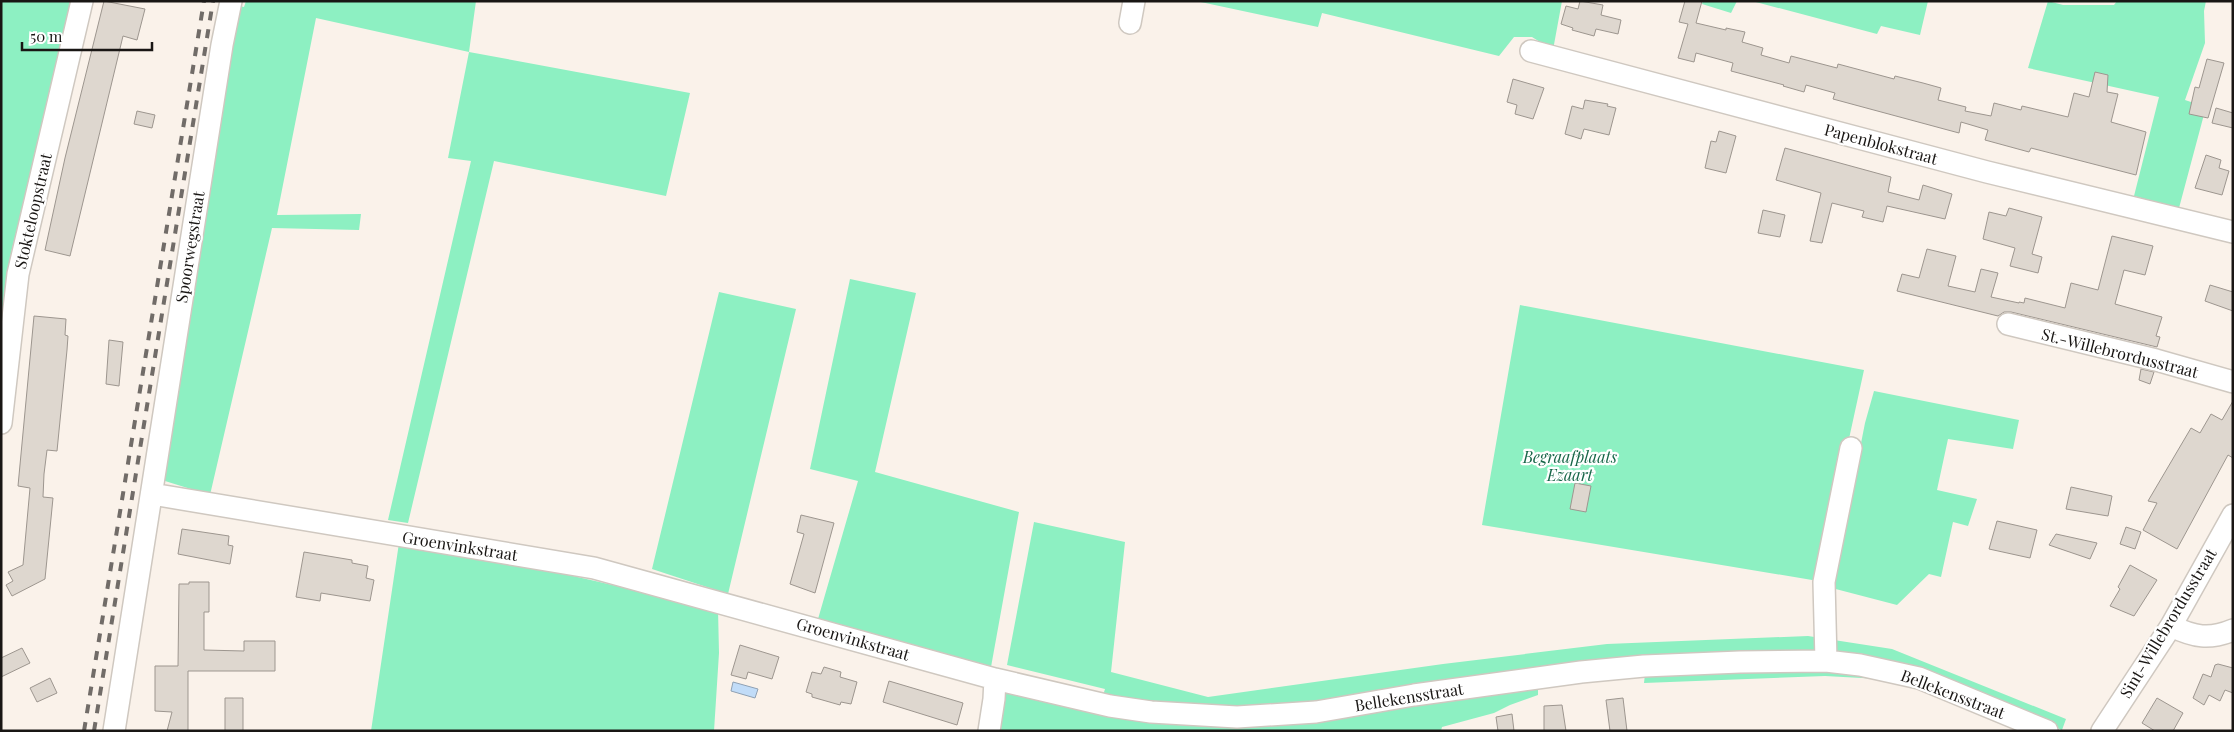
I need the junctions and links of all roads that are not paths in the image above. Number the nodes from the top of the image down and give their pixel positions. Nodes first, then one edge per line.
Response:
1 (82, 1) edge
2 (231, 1) edge
3 (1134, 1) edge
4 (1130, 23) dead end
5 (1531, 51) dead end
6 (2233, 232) edge
7 (2008, 324) dead end
8 (2233, 382) edge
9 (1, 423) edge
10 (1851, 448) dead end
11 (152, 494) junction
12 (2233, 515) edge
13 (2171, 626) junction
14 (2233, 630) edge
15 (1826, 662) junction
16 (995, 679) junction
17 (114, 731) edge
18 (988, 731) edge
19 (2047, 731) edge
20 (2102, 731) edge

1 - 9 street, Stokteloopstraat
2 - 11 street, Spoorwegstraat
3 - 4 street
5 - 6 street, Papenblokstraat
7 - 8 street, St.-Willebrordusstraat
10 - 15 street
11 - 16 street, Groenvinkstraat
11 - 17 street
12 - 13 street, Sint-Willebrordusstraat
13 - 14 street
13 - 20 street, Sint-Willebrordusstraat
15 - 16 street, Bellekensstraat
15 - 19 street, Bellekensstraat
16 - 18 street

